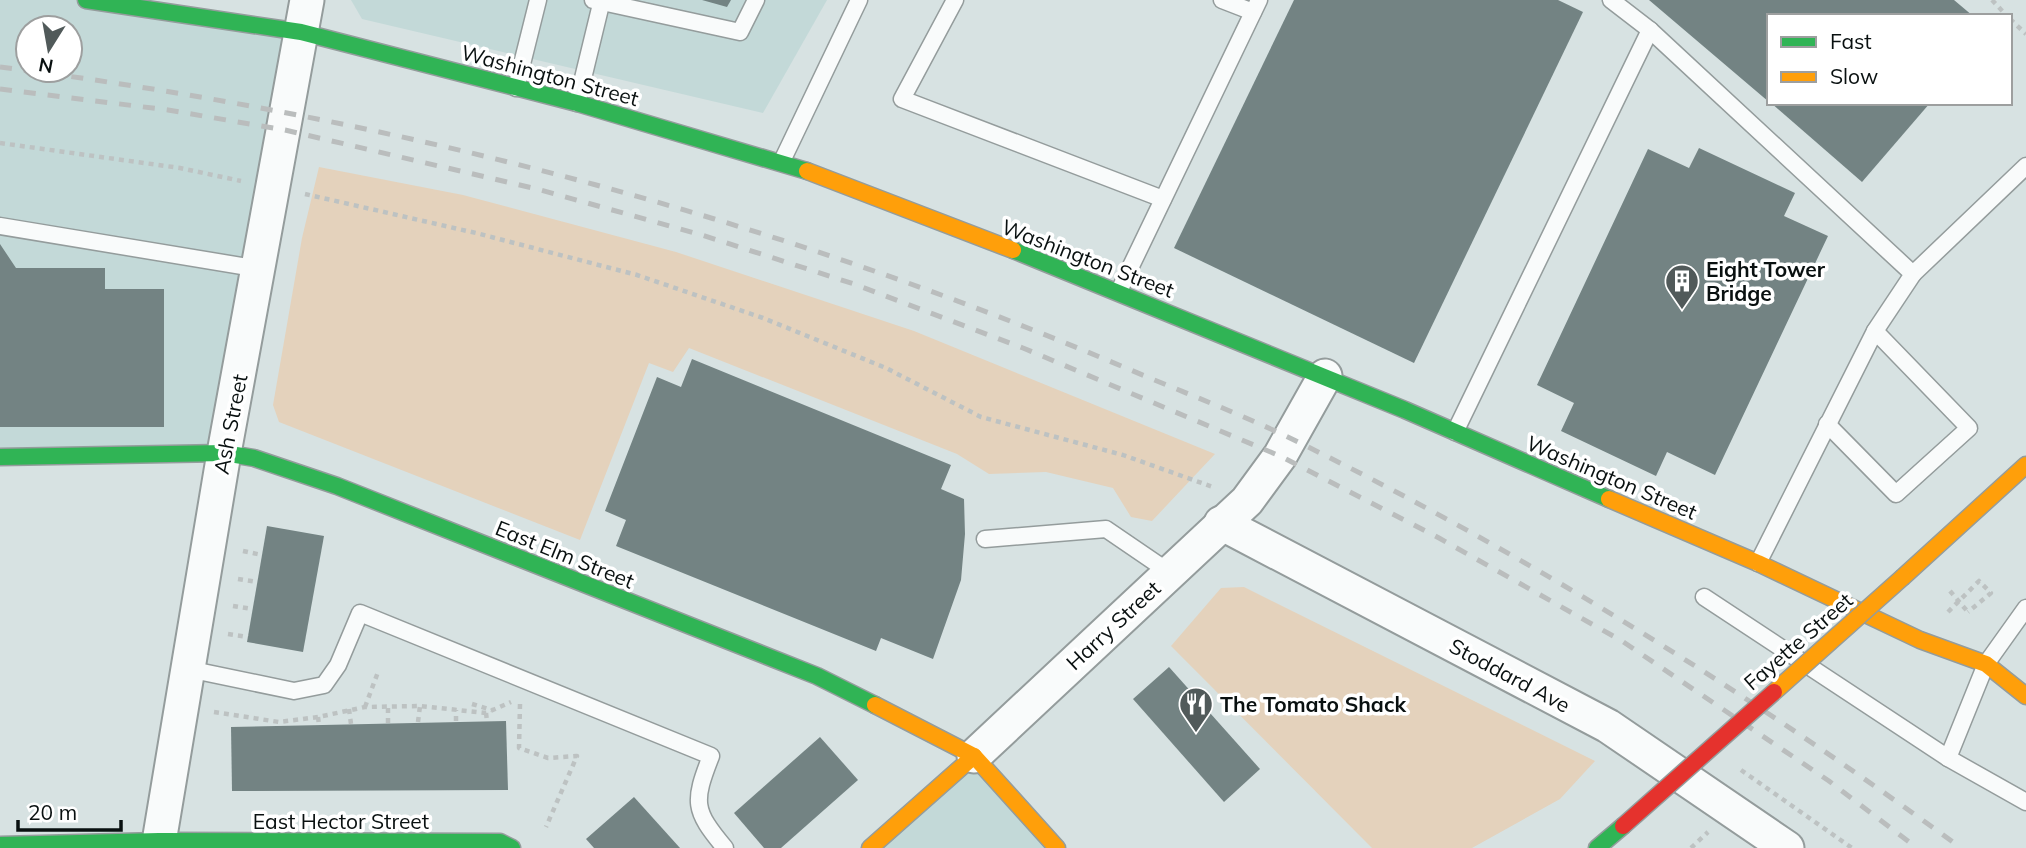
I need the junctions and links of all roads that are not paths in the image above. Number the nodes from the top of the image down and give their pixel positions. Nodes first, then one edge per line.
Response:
1 (86, 0) edge
2 (538, 0) edge
3 (756, 0) edge
4 (859, 0) edge
5 (955, 0) edge
6 (1222, 0) edge
7 (1611, 0) edge
8 (599, 1) edge
9 (1256, 6) edge
10 (304, 16) edge
11 (1650, 30) junction
12 (516, 88) junction
13 (577, 103) junction
14 (782, 162) junction
15 (2026, 166) edge
16 (1163, 199) junction
17 (0, 226) edge
18 (260, 268) junction
19 (1913, 274) junction
20 (1119, 291) junction
21 (1875, 331) junction
22 (1325, 376) junction
23 (1827, 424) junction
24 (1455, 432) junction
25 (224, 453) junction
26 (0, 457) edge
27 (2026, 465) edge
28 (1221, 523) junction
29 (985, 539) dead end
30 (1758, 563) junction
31 (1169, 572) junction
32 (1704, 597) dead end
33 (2026, 608) edge
34 (1986, 664) junction
35 (188, 669) junction
36 (2026, 696) edge
37 (974, 756) junction
38 (1948, 758) junction
39 (2026, 802) edge
40 (0, 845) edge
41 (158, 845) edge
42 (512, 848) edge
43 (725, 848) edge
44 (870, 848) edge
45 (1056, 848) edge
46 (1597, 848) edge
47 (1787, 848) edge

1 - 10 main road, Washington Street
2 - 12 lane
3 - 8 lane
4 - 14 lane
5 - 16 lane
6 - 9 lane
7 - 11 lane
8 - 13 lane
9 - 16 lane
10 - 12 main road, Washington Street
10 - 18 street, Ash Street
11 - 19 lane
11 - 24 lane
12 - 13 main road, Washington Street
13 - 14 main road, Washington Street
14 - 20 main road, Washington Street
15 - 19 lane
16 - 20 lane
17 - 18 lane
18 - 25 street, Ash Street
19 - 21 lane
20 - 22 main road, Washington Street
21 - 23 lane
21 - 23 lane
22 - 24 main road, Washington Street
22 - 28 street, Harry Street
23 - 30 lane
24 - 30 main road, Washington Street
25 - 26 main road, East Elm Street
25 - 35 street, Ash Street
25 - 37 main road, East Elm Street
27 - 46 main road, Fayette Street, bridge
28 - 31 street, Harry Street
28 - 47 street, Stoddard Ave
29 - 31 lane
30 - 34 main road, Washington Street
31 - 37 street, Harry Street
32 - 38 lane
33 - 34 lane
34 - 36 main road, Washington Street
34 - 38 lane
35 - 41 street, Ash Street
35 - 43 lane
37 - 44 main road, Harry Street
37 - 45 main road, East Elm Street
38 - 39 lane
40 - 41 main road, East Hector Street
41 - 42 main road, East Hector Street

